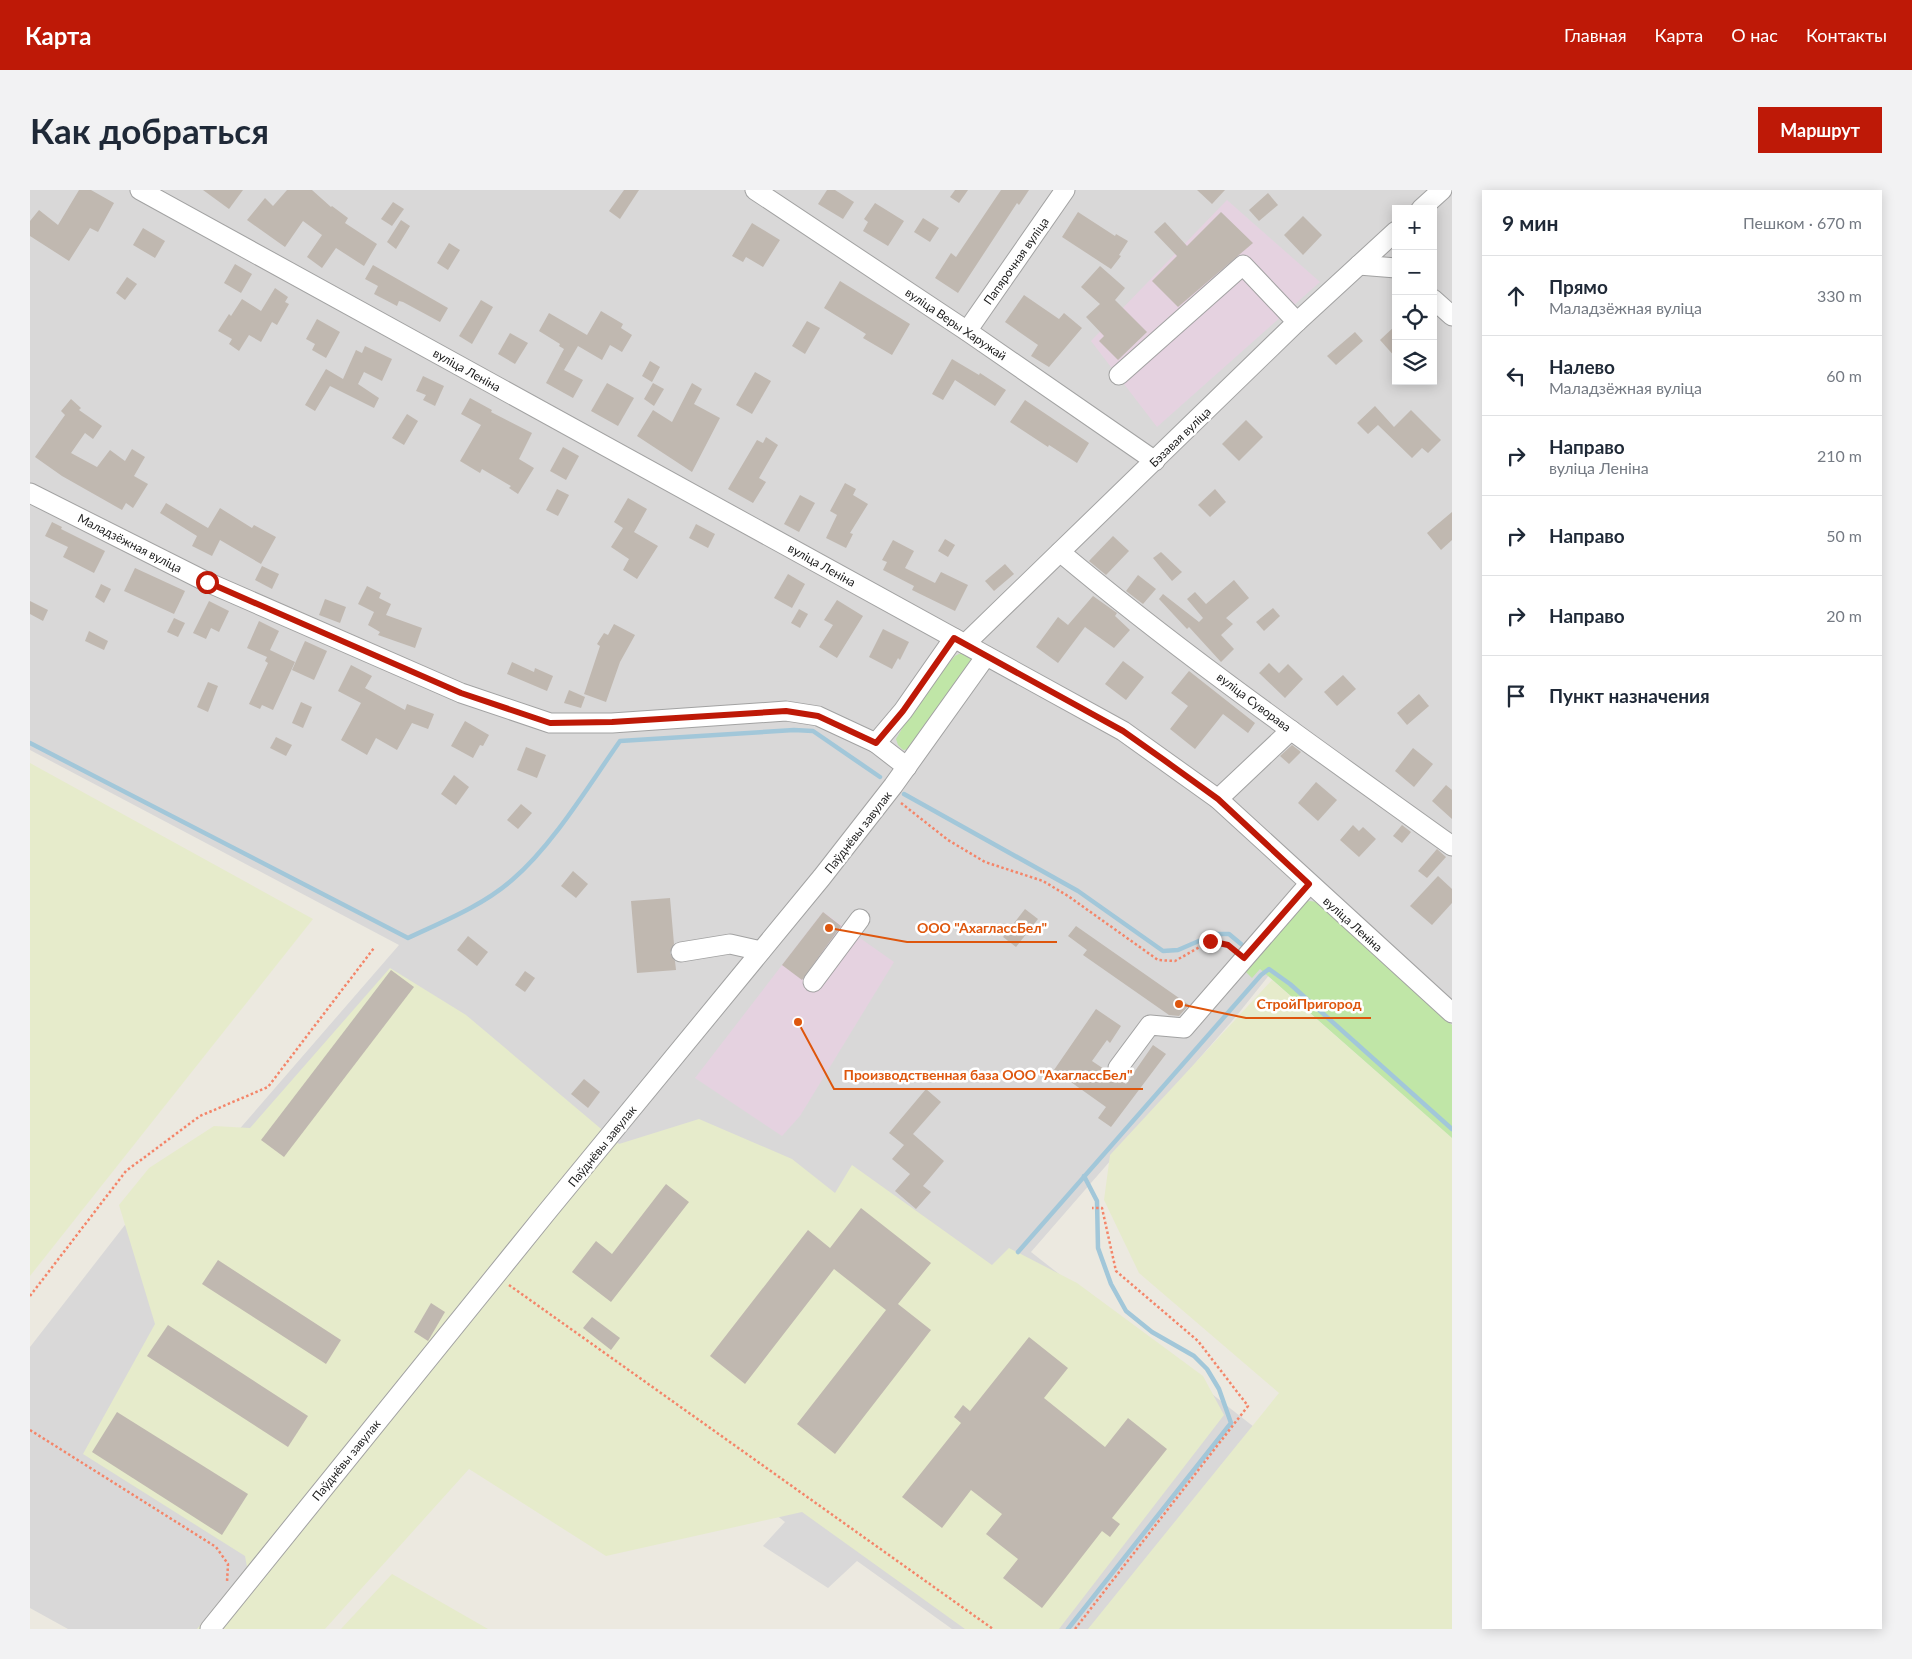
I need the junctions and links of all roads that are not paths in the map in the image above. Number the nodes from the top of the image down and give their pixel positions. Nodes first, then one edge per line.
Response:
1 (140, 190) edge
2 (755, 190) edge
3 (1065, 190) edge
4 (1442, 190) edge
5 (1425, 205) edge
6 (1392, 235) edge
7 (1358, 266) junction
8 (1392, 268) edge
9 (1437, 303) edge
10 (1452, 316) edge
11 (1298, 322) junction
12 (967, 331) junction
13 (1119, 375) dead end
14 (1154, 461) junction
15 (30, 493) edge
16 (1060, 552) junction
17 (959, 641) junction
18 (986, 656) junction
19 (1291, 730) junction
20 (876, 743) junction
21 (907, 767) junction
22 (1218, 799) junction
23 (1452, 846) edge
24 (1309, 884) junction
25 (860, 919) dead end
26 (761, 951) junction
27 (681, 952) dead end
28 (813, 982) dead end
29 (1452, 1013) edge
30 (1118, 1068) dead end
31 (210, 1629) edge

1 - 17 street, вуліца Леніна
2 - 12 street, вуліца Веры Харужай
3 - 12 street, Папярочная вуліца
4 - 5 street
6 - 7 street, Бэзавая вуліца
7 - 8 street
7 - 11 street, Бэзавая вуліца
9 - 10 street
11 - 13 street
11 - 14 street, Бэзавая вуліца
12 - 14 street, вуліца Веры Харужай
14 - 16 street, Бэзавая вуліца
15 - 20 street, Маладзёжная вуліца
16 - 17 street, Бэзавая вуліца
16 - 19 street, вуліца Суворава
17 - 18 street, вуліца Леніна
17 - 20 street
18 - 21 street, Паўднёвы завулак
18 - 22 street, вуліца Леніна
19 - 22 street
19 - 23 street, вуліца Суворава
20 - 21 street, Маладзёжная вуліца
21 - 26 street, Паўднёвы завулак
22 - 24 street, вуліца Леніна
24 - 29 street, вуліца Леніна
24 - 30 street
25 - 28 street
26 - 27 street
26 - 31 street, Паўднёвы завулак

